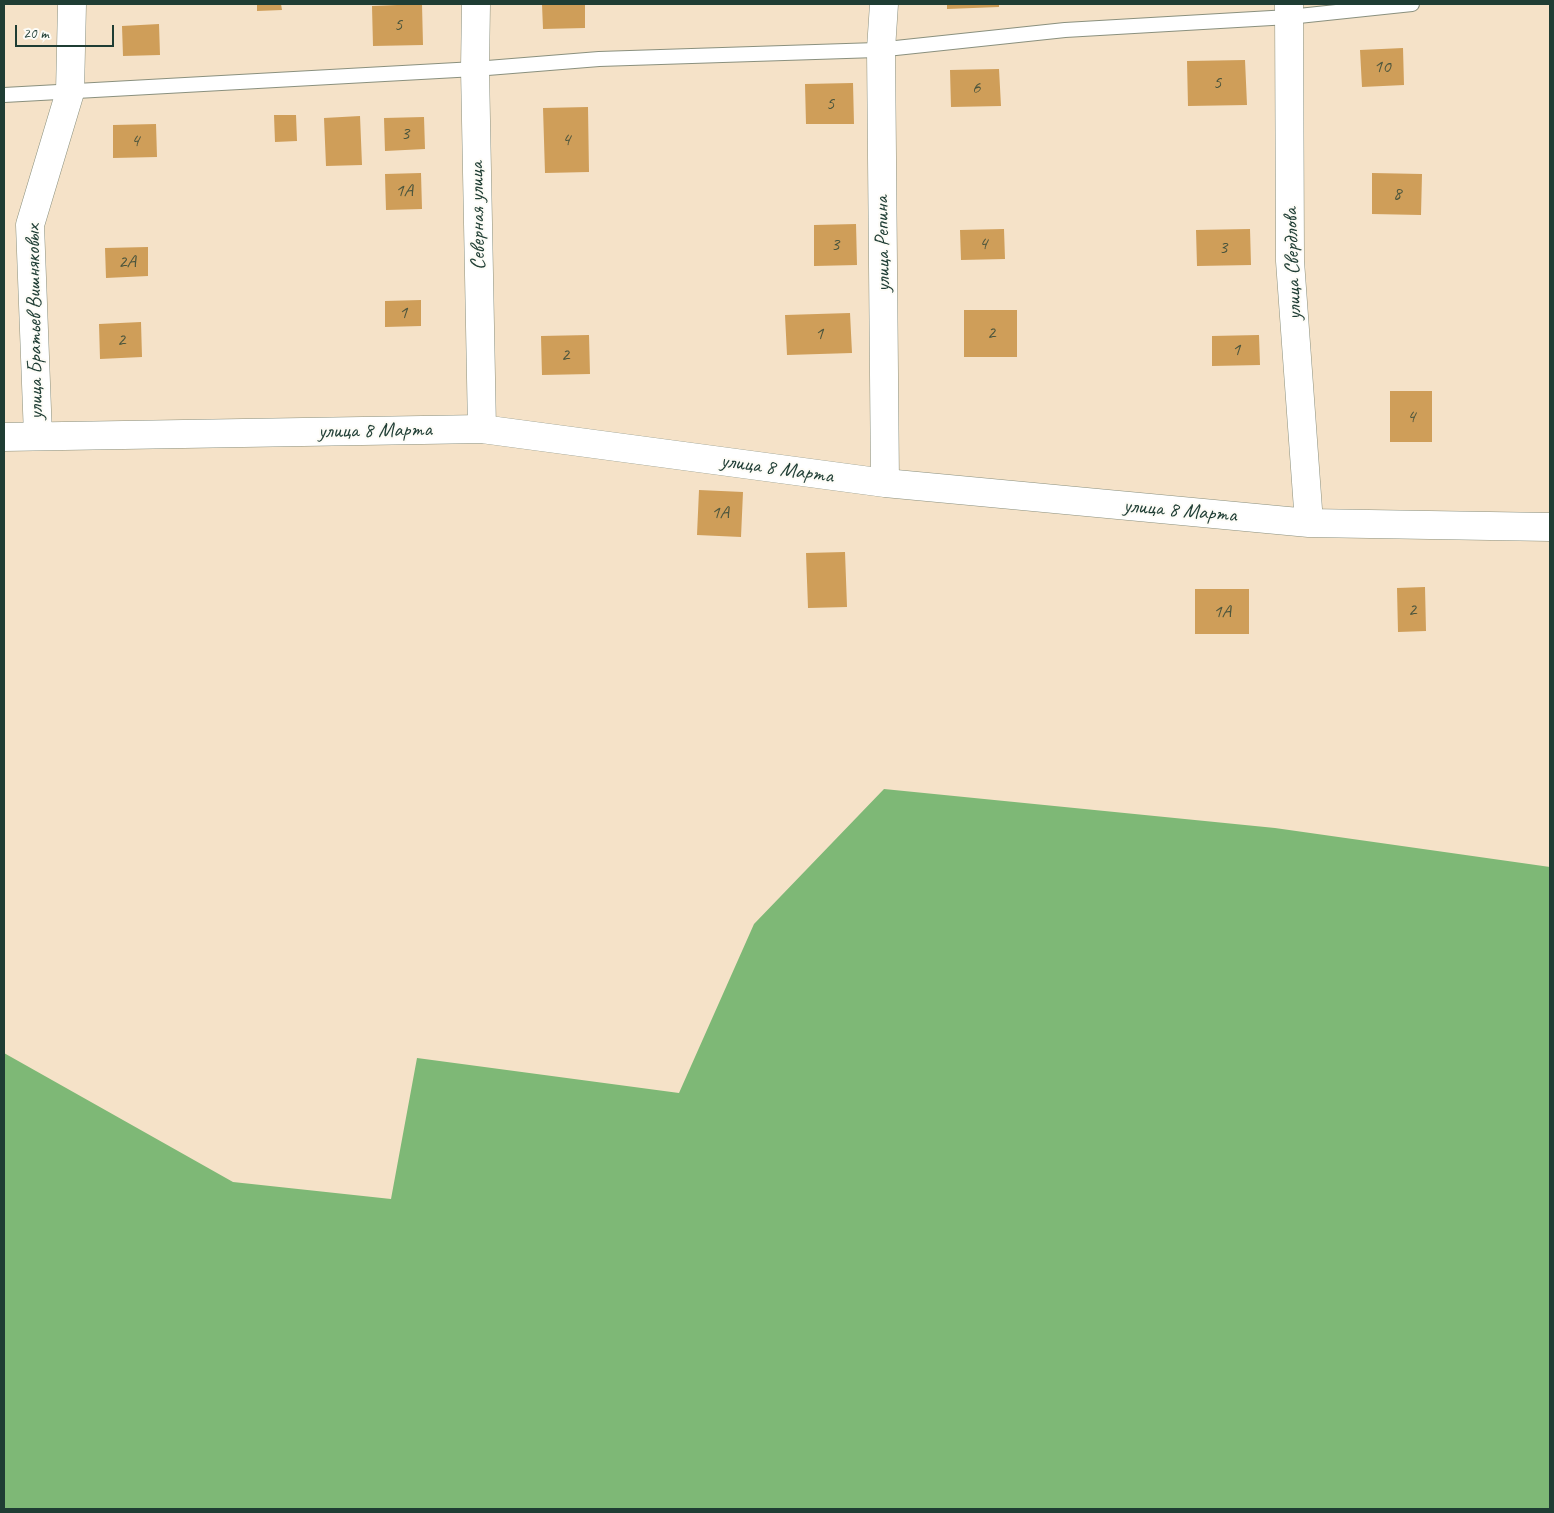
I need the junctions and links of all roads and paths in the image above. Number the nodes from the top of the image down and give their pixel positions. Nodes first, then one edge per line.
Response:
1 (72, 4) edge
2 (476, 4) edge
3 (884, 4) edge
4 (1412, 4) edge
5 (1289, 10) edge
6 (881, 49) junction
7 (475, 70) junction
8 (70, 92) junction
9 (4, 95) edge
10 (482, 429) junction
11 (38, 436) junction
12 (4, 437) edge
13 (885, 484) junction
14 (1309, 523) junction
15 (1550, 527) edge

1 - 8 street, улица Братьев Вишняковых
2 - 7 street, Северная улица
3 - 6 street, улица Репина
4 - 5 lane
5 - 6 lane
5 - 14 street, улица Свердлова
6 - 7 lane
6 - 13 street, улица Репина
7 - 8 lane
7 - 10 street, Северная улица
8 - 9 lane
8 - 11 street, улица Братьев Вишняковых
10 - 11 street, улица 8 Марта
10 - 13 street, улица 8 Марта
11 - 12 street, улица 8 Марта
13 - 14 street, улица 8 Марта
14 - 15 street, улица 8 Марта

